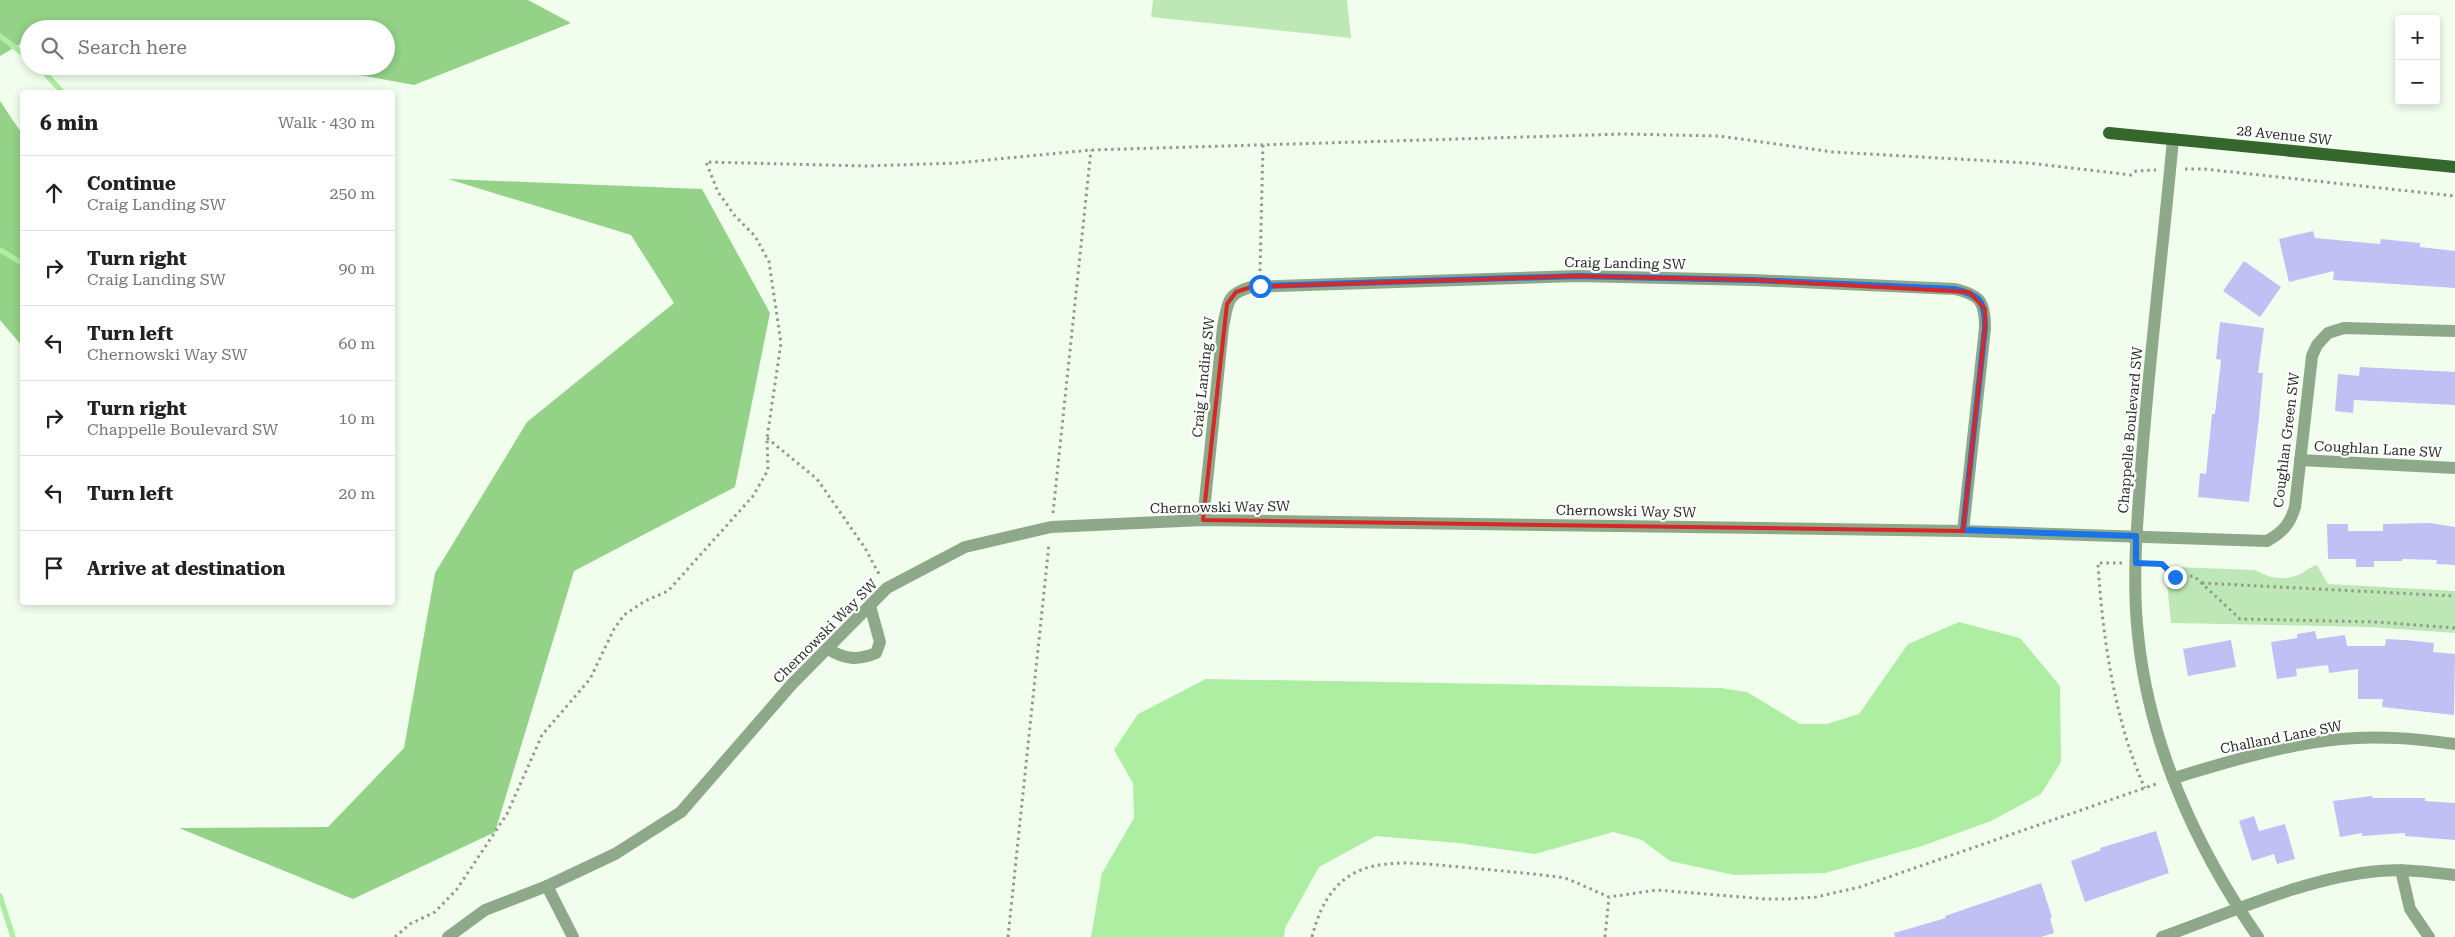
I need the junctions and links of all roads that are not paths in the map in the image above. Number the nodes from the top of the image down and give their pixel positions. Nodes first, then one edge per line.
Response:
1 (2109, 133) dead end
2 (2173, 139) junction
3 (2455, 167) edge
4 (2455, 331) edge
5 (2300, 460) junction
6 (2455, 468) edge
7 (1204, 520) junction
8 (1963, 530) junction
9 (2136, 536) junction
10 (870, 606) junction
11 (828, 649) junction
12 (2455, 744) edge
13 (2174, 778) junction
14 (2401, 870) junction
15 (2455, 875) edge
16 (547, 886) junction
17 (2239, 910) junction
18 (448, 937) edge
19 (573, 937) edge
20 (2162, 937) edge
21 (2258, 937) edge
22 (2429, 937) edge

1 - 2 main road, 28 Avenue SW
2 - 3 main road, 28 Avenue SW
2 - 9 street, Chappelle Boulevard SW
4 - 5 street, Coughlan Green SW
5 - 6 street, Coughlan Lane SW
5 - 9 street, Coughlan Green SW
7 - 8 street, Chernowski Way SW
7 - 8 street, Craig Landing SW
7 - 10 street, Chernowski Way SW
8 - 9 street, Chernowski Way SW
9 - 13 street, Chappelle Boulevard SW
10 - 11 street, Chernowski Way SW
10 - 11 street
11 - 16 street, Chernowski Way SW
12 - 13 street, Challand Lane SW
13 - 17 street, Chappelle Boulevard SW
14 - 15 street
14 - 17 street
14 - 22 street
16 - 18 street, Chernowski Way SW
16 - 19 street
17 - 20 street
17 - 21 street, Chappelle Boulevard SW

